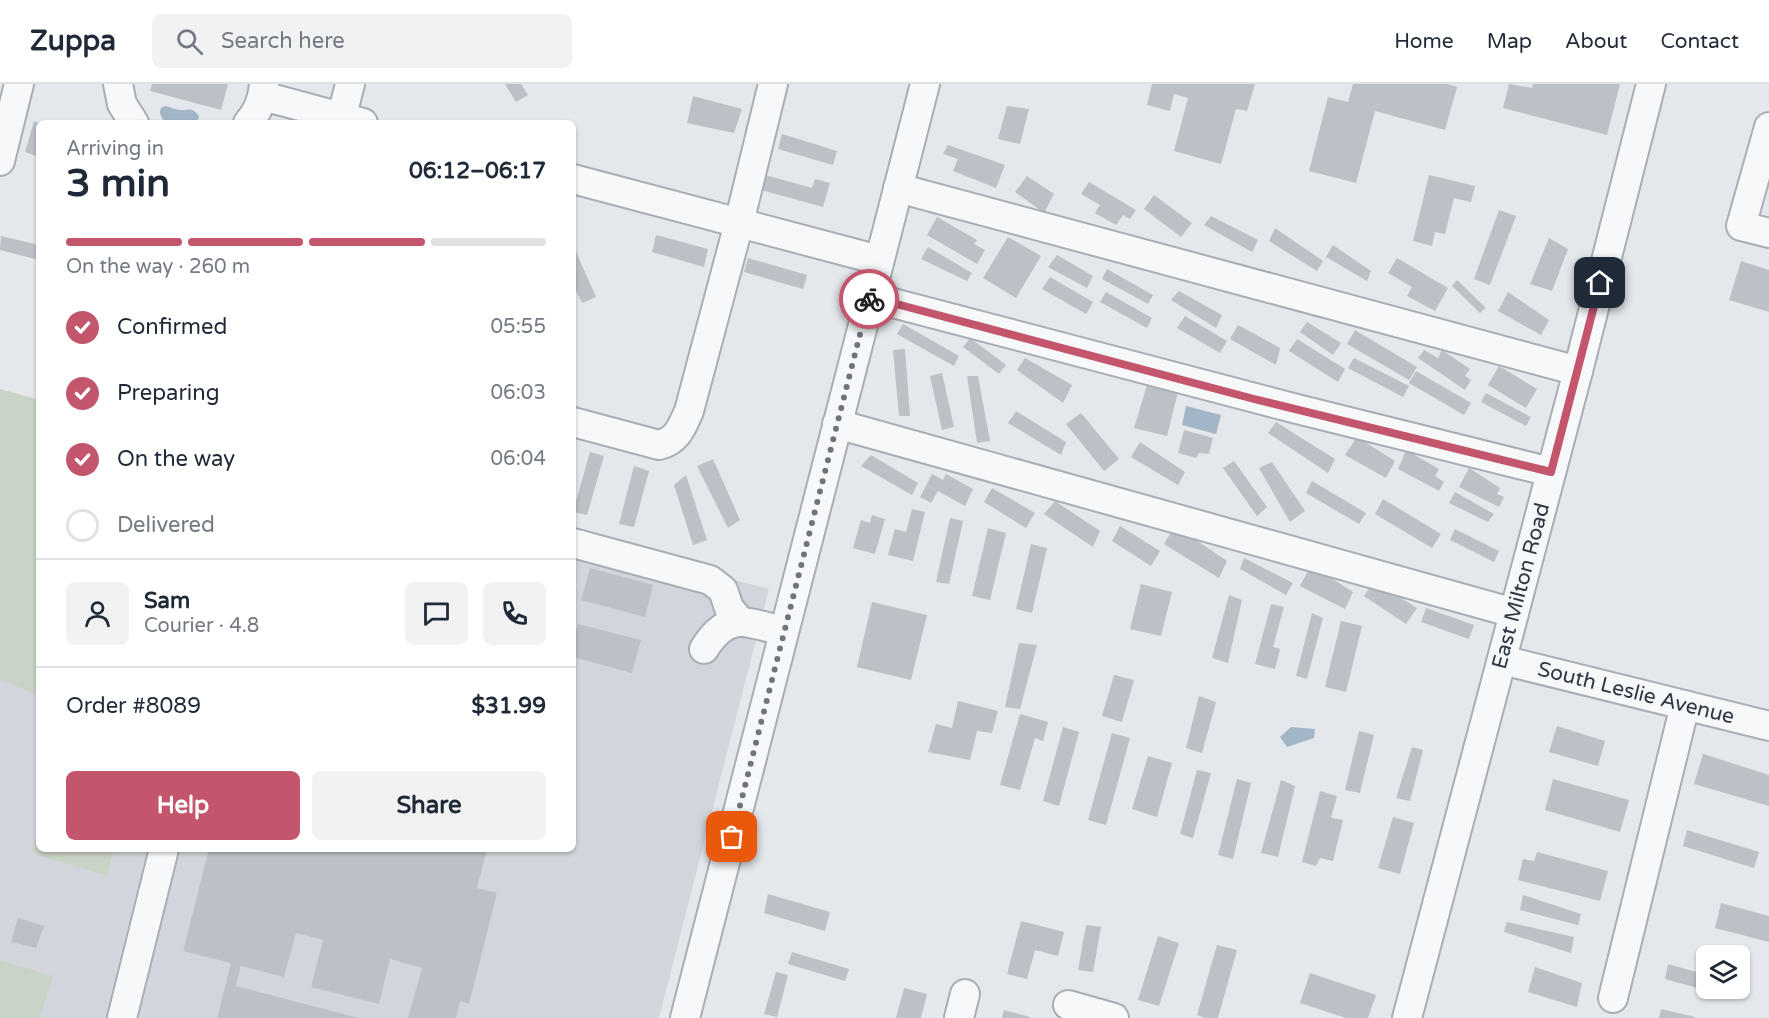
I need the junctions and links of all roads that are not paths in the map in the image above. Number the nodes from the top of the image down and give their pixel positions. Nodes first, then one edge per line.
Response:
1 (19, 84) edge
2 (118, 84) edge
3 (350, 84) edge
4 (773, 84) edge
5 (925, 84) edge
6 (1651, 84) edge
7 (263, 90) edge
8 (132, 120) edge
9 (250, 120) edge
10 (346, 120) edge
11 (349, 120) edge
12 (1769, 127) edge
13 (0, 161) edge
14 (576, 179) edge
15 (898, 188) junction
16 (739, 223) junction
17 (1769, 233) edge
18 (879, 260) junction
19 (870, 297) junction
20 (1578, 371) junction
21 (576, 423) edge
22 (837, 424) junction
23 (1551, 472) junction
24 (576, 544) edge
25 (1515, 613) junction
26 (741, 622) junction
27 (784, 631) junction
28 (704, 650) dead end
29 (1502, 660) junction
30 (1685, 705) junction
31 (1769, 726) edge
32 (163, 852) edge
33 (1613, 998) dead end
34 (1068, 1005) dead end
35 (122, 1018) edge
36 (686, 1018) edge
37 (1114, 1018) edge
38 (1407, 1018) edge

1 - 13 street
2 - 8 street
3 - 11 street
4 - 16 street
5 - 15 street
6 - 20 street, East Milton Road
7 - 9 street
7 - 10 street
12 - 17 street
14 - 16 street
15 - 18 street
15 - 20 street
16 - 18 street
16 - 21 street
18 - 19 street
19 - 22 street
19 - 23 street
20 - 23 street, East Milton Road
22 - 25 street
22 - 27 street
23 - 25 street, East Milton Road
24 - 26 street
25 - 29 street, East Milton Road
26 - 27 street
26 - 28 street
27 - 36 street
29 - 30 street, South Leslie Avenue
29 - 38 street, East Milton Road
30 - 31 street, South Leslie Avenue
30 - 33 street
32 - 35 street
34 - 37 street

